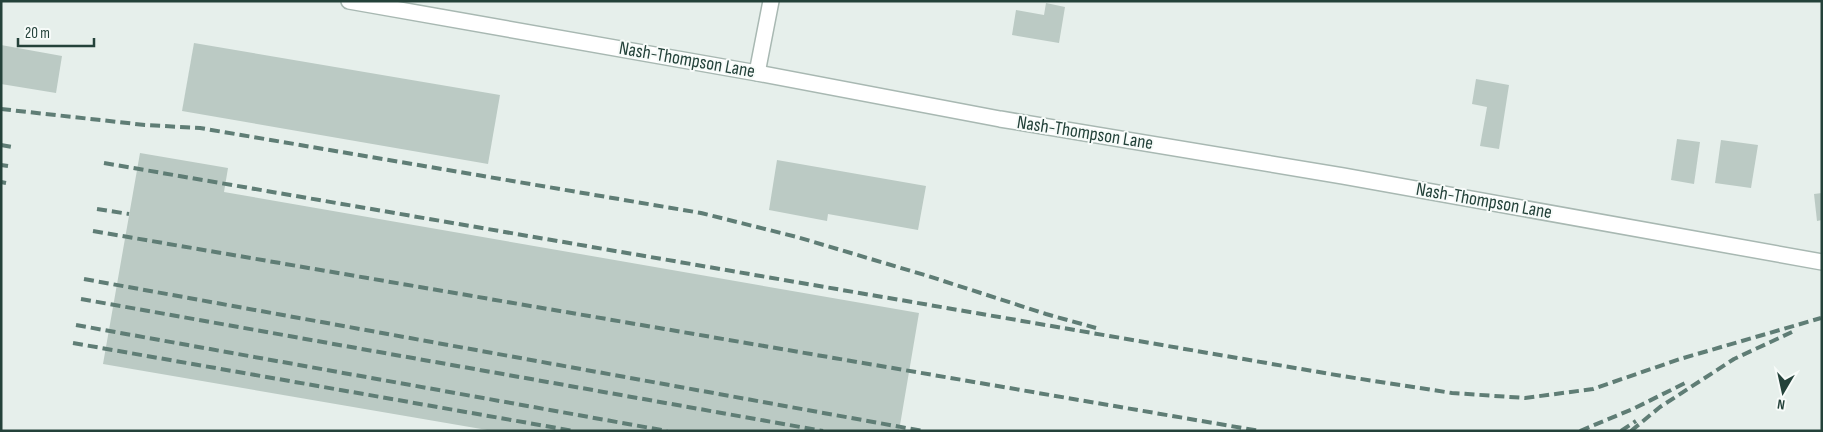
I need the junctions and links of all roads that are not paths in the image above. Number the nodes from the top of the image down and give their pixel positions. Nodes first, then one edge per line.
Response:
1 (349, 1) edge
2 (771, 1) edge
3 (757, 72) junction
4 (1822, 262) edge

1 - 3 street, Nash-Thompson Lane
2 - 3 street
3 - 4 street, Nash-Thompson Lane

